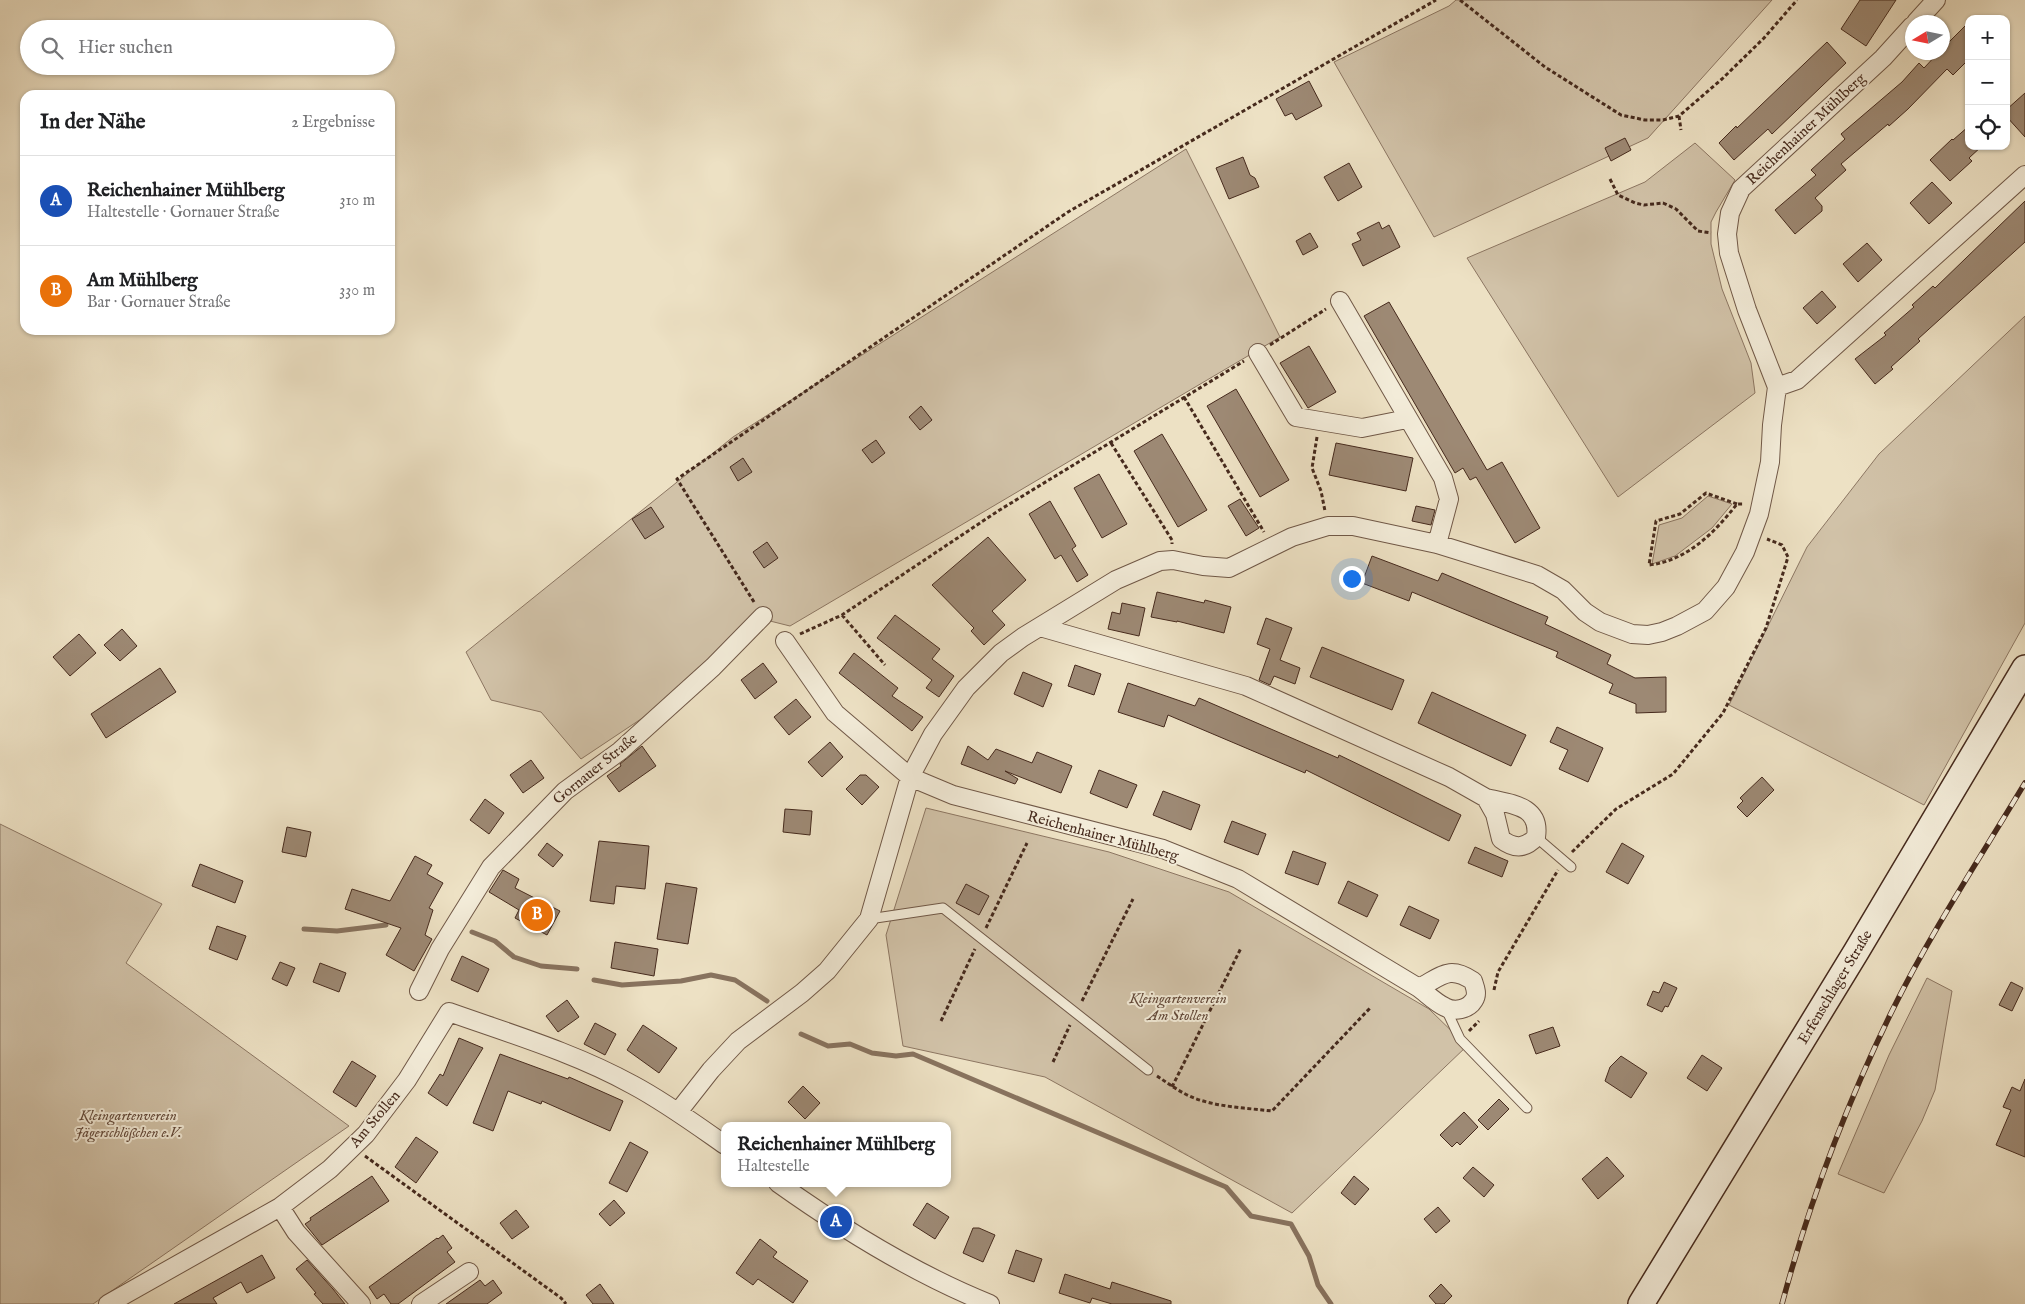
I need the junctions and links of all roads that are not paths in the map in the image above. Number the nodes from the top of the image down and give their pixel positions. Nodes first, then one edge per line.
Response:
1 (1936, 0) edge
2 (1922, 15) edge
3 (1905, 34) edge
4 (2025, 175) edge
5 (1340, 301) road end
6 (1258, 353) road end
7 (1777, 388) junction
8 (1407, 419) junction
9 (1437, 544) junction
10 (763, 616) road end
11 (1040, 627) junction
12 (785, 641) road end
13 (2025, 668) edge
14 (910, 777) junction
15 (1486, 798) junction
16 (1536, 837) junction
17 (1572, 867) dead end
18 (869, 919) junction
19 (1419, 988) junction
20 (419, 992) dead end
21 (1445, 1007) junction
22 (1148, 1070) road end
23 (1526, 1108) dead end
24 (678, 1112) junction
25 (721, 1142) edge
26 (784, 1187) edge
27 (280, 1207) junction
28 (469, 1272) dead end
29 (108, 1304) edge
30 (361, 1304) edge
31 (422, 1304) edge
32 (990, 1304) edge
33 (1641, 1304) edge

1 - 2 street
3 - 7 street, Reichenhainer Mühlberg
4 - 7 street
5 - 8 street
6 - 8 street
7 - 9 street, Reichenhainer Mühlberg
8 - 9 street
9 - 11 street, Reichenhainer Mühlberg
10 - 20 street, Gornauer Straße
11 - 14 street, Reichenhainer Mühlberg
11 - 15 street
12 - 14 street, Reichenhainer Mühlberg
13 - 33 main road, Erfenschlager Straße
14 - 18 street, Reichenhainer Mühlberg
14 - 19 street, Reichenhainer Mühlberg
15 - 16 street
15 - 16 street
16 - 17 lane
18 - 22 lane
18 - 24 street, Reichenhainer Mühlberg
19 - 21 street, Reichenhainer Mühlberg
19 - 21 street
21 - 23 lane
24 - 25 street
24 - 27 street, Am Stollen
26 - 32 street
27 - 29 street, Am Stollen
27 - 30 street
28 - 31 street

